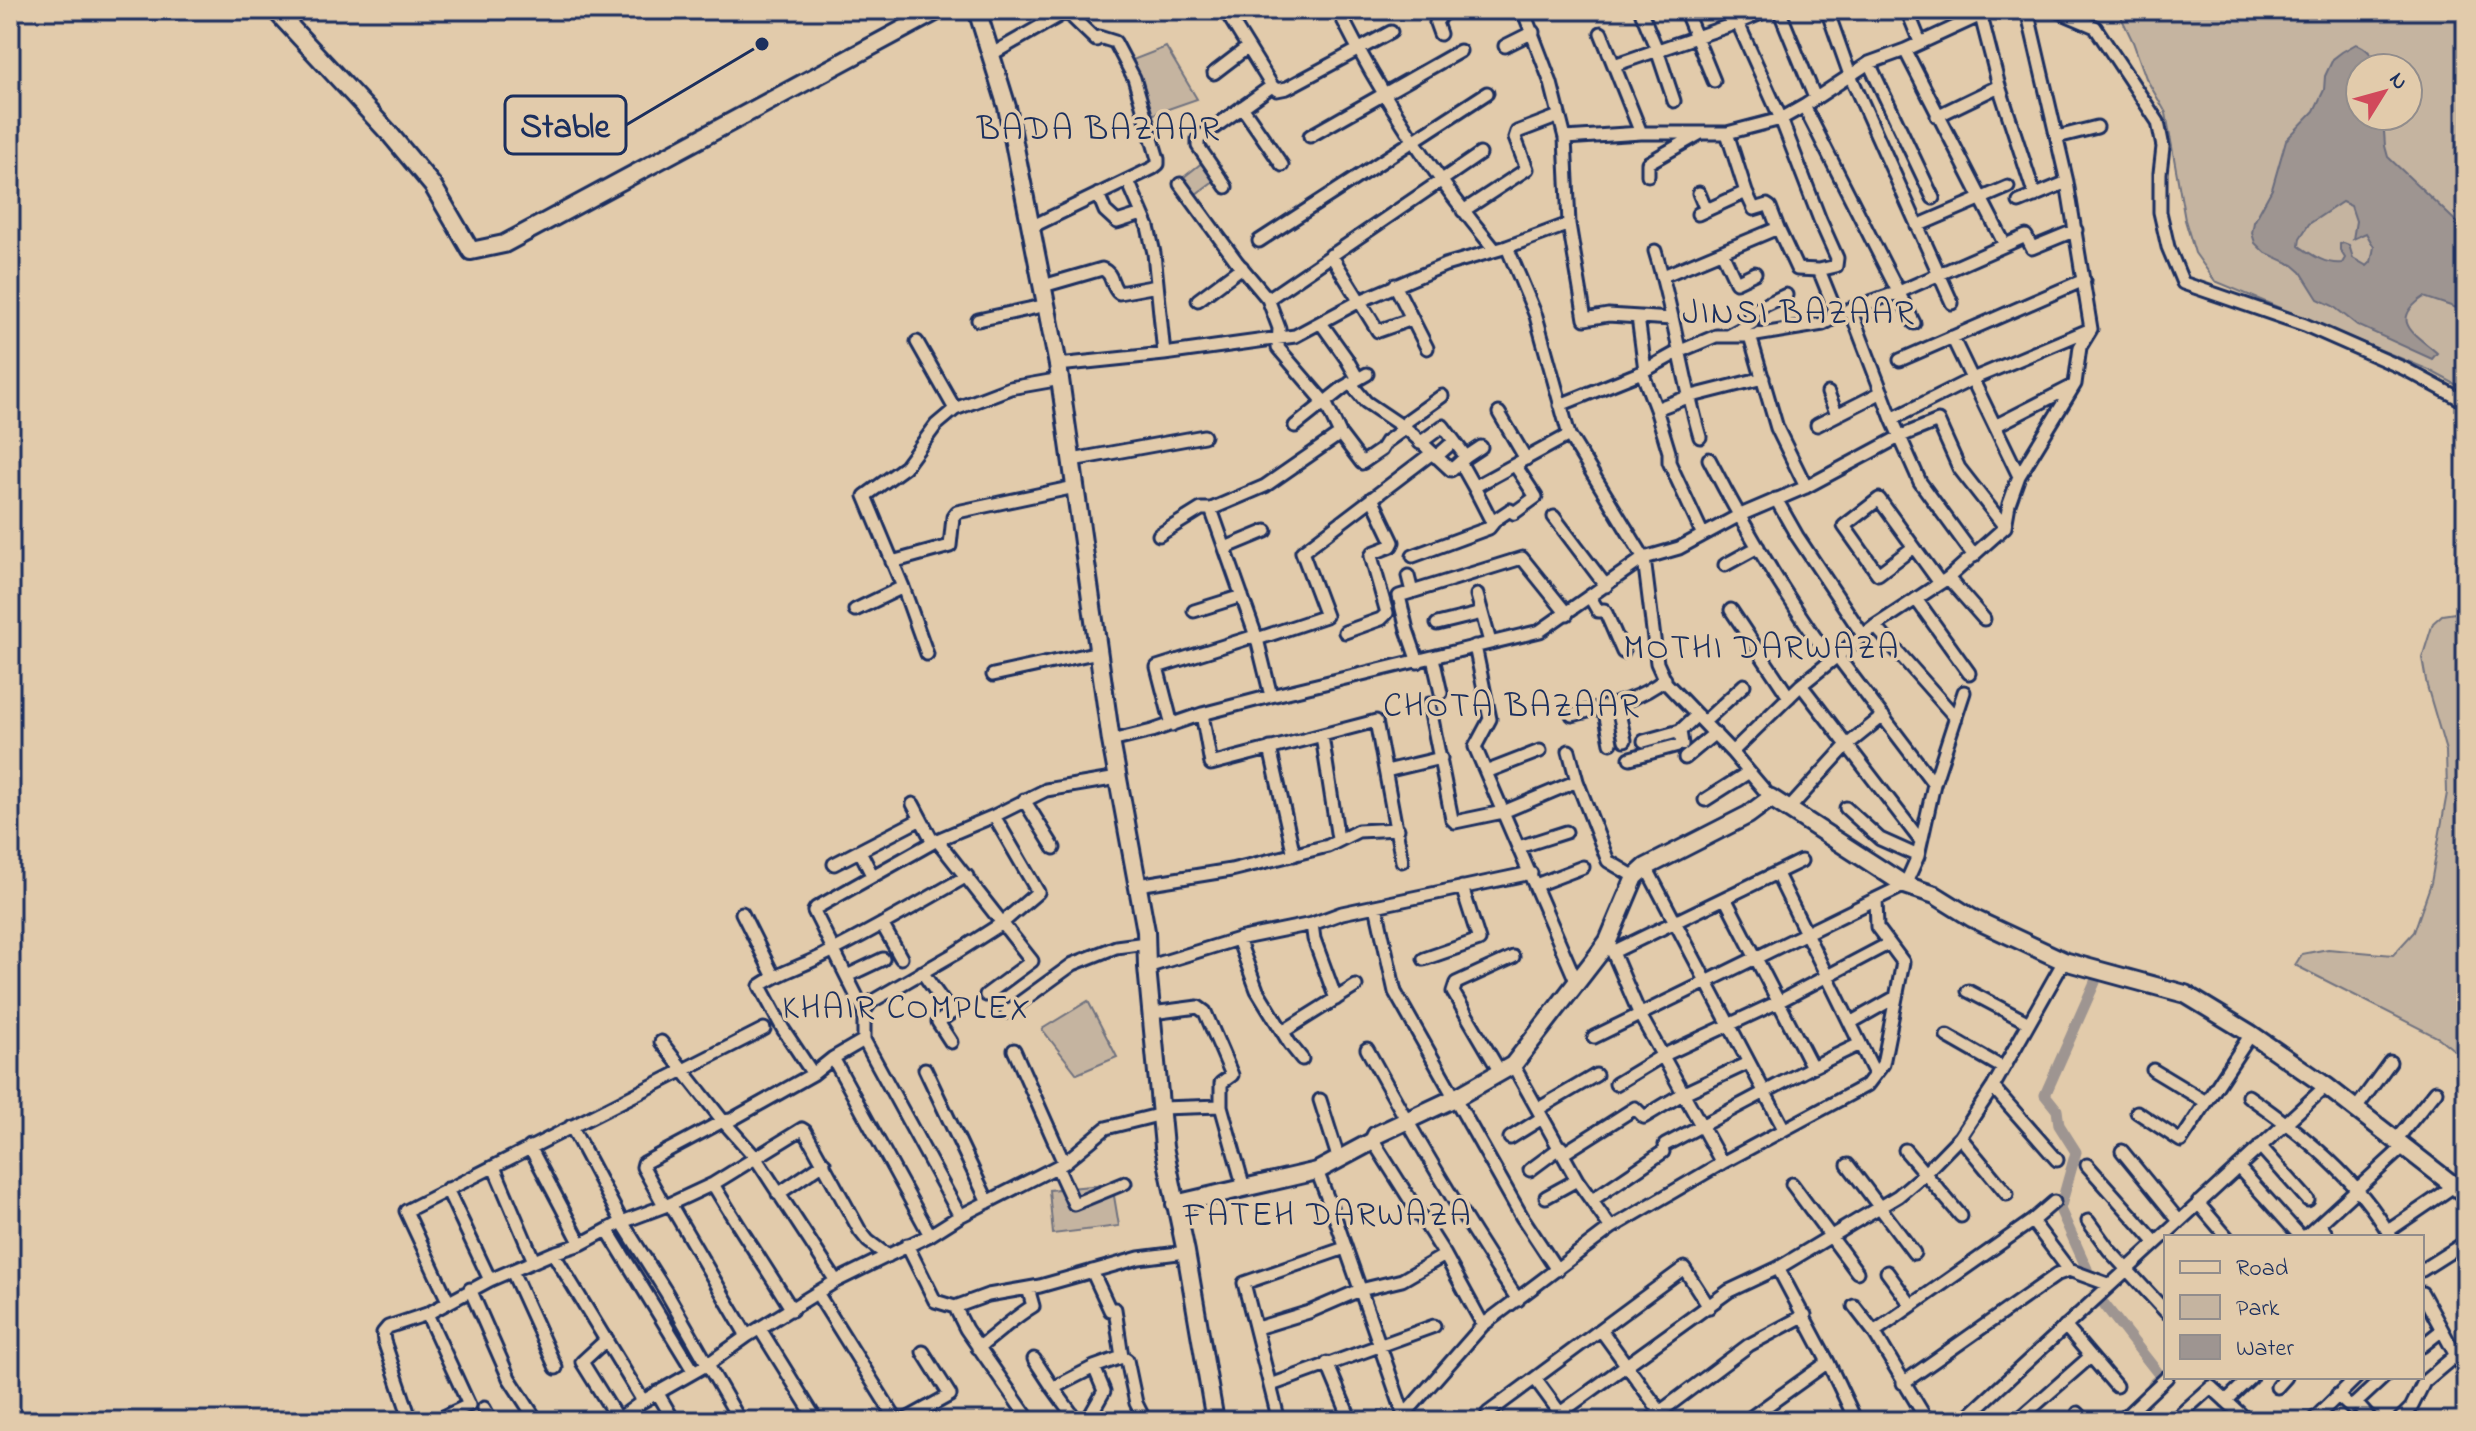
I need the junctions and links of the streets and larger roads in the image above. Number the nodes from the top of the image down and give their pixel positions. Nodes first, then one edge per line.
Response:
1 (275, 10) edge
2 (939, 10) edge
3 (977, 10) edge
4 (1225, 10) edge
5 (1338, 10) edge
6 (1450, 10) edge
7 (1523, 10) edge
8 (1685, 10) edge
9 (1732, 10) edge
10 (1769, 10) edge
11 (1779, 10) edge
12 (1827, 10) edge
13 (1907, 10) edge
14 (2027, 10) edge
15 (2055, 10) edge
16 (1986, 13) edge
17 (1642, 14) dead end
18 (1737, 23) junction
19 (1391, 32) dead end
20 (1533, 32) junction
21 (1601, 33) dead end
22 (1440, 34) dead end
23 (1696, 35) junction
24 (1920, 42) junction
25 (1505, 46) dead end
26 (1248, 47) junction
27 (1358, 49) junction
28 (1657, 50) junction
29 (1905, 50) junction
30 (1460, 51) dead end
31 (992, 54) junction
32 (1869, 63) junction
33 (1614, 65) junction
34 (1214, 73) dead end
35 (1850, 75) junction
36 (1714, 81) dead end
37 (1272, 86) junction
38 (1999, 86) junction
39 (1487, 93) dead end
40 (1385, 95) junction
41 (1815, 98) junction
42 (1674, 101) dead end
43 (1804, 106) junction
44 (1242, 107) junction
45 (1559, 116) junction
46 (1937, 116) junction
47 (1781, 119) junction
48 (2097, 127) dead end
49 (1641, 133) junction
50 (1700, 133) junction
51 (1727, 133) junction
52 (1310, 136) dead end
53 (2057, 137) junction
54 (1565, 138) junction
55 (1412, 141) junction
56 (1480, 154) dead end
57 (1282, 165) dead end
58 (1648, 175) dead end
59 (1441, 180) junction
60 (1128, 181) junction
61 (2067, 182) junction
62 (1180, 184) dead end
63 (1226, 187) dead end
64 (2008, 187) dead end
65 (1746, 192) junction
66 (1699, 193) dead end
67 (1098, 194) junction
68 (2035, 196) junction
69 (1933, 198) dead end
70 (1981, 200) junction
71 (2019, 202) dead end
72 (1463, 211) junction
73 (1142, 214) junction
74 (1569, 224) junction
75 (1917, 226) junction
76 (1031, 227) junction
77 (1778, 228) junction
78 (2076, 230) junction
79 (1259, 241) dead end
80 (2005, 245) junction
81 (1507, 247) junction
82 (1495, 250) junction
83 (1655, 251) dead end
84 (1722, 252) junction
85 (1331, 255) junction
86 (1242, 267) junction
87 (1819, 270) junction
88 (1755, 273) dead end
89 (1938, 273) junction
90 (1663, 276) junction
91 (2084, 280) junction
92 (1395, 285) junction
93 (1043, 286) junction
94 (1157, 286) junction
95 (1899, 292) junction
96 (1786, 295) dead end
97 (1268, 299) junction
98 (1198, 300) dead end
99 (1360, 301) junction
100 (1952, 303) dead end
101 (1047, 305) junction
102 (1850, 309) junction
103 (1638, 317) junction
104 (1838, 317) junction
105 (1412, 319) junction
106 (1672, 319) junction
107 (978, 320) dead end
108 (1321, 323) junction
109 (1914, 323) dead end
110 (2091, 329) junction
111 (1727, 336) junction
112 (1750, 336) junction
113 (1952, 337) junction
114 (1280, 339) junction
115 (917, 342) dead end
116 (1427, 348) dead end
117 (1678, 352) junction
118 (1164, 354) junction
119 (1900, 360) dead end
120 (1644, 371) junction
121 (1059, 372) junction
122 (1763, 378) junction
123 (1358, 379) junction
124 (1972, 379) junction
125 (2075, 384) junction
126 (1882, 392) junction
127 (1828, 393) dead end
128 (1442, 396) dead end
129 (1688, 397) junction
130 (2466, 402) edge
131 (1326, 404) junction
132 (1560, 405) junction
133 (955, 409) junction
134 (1656, 409) junction
135 (1499, 413) dead end
136 (1837, 415) junction
137 (1892, 419) junction
138 (1817, 425) dead end
139 (1295, 426) dead end
140 (1995, 426) junction
141 (1404, 429) junction
142 (1340, 434) junction
143 (1569, 435) junction
144 (1204, 436) dead end
145 (1901, 436) junction
146 (1700, 437) dead end
147 (1454, 441) junction
148 (1420, 443) junction
149 (1481, 447) dead end
150 (1434, 455) junction
151 (1709, 459) dead end
152 (1072, 460) junction
153 (1463, 460) junction
154 (1520, 462) junction
155 (2019, 476) junction
156 (1075, 487) junction
157 (1474, 487) junction
158 (1806, 487) junction
159 (1372, 498) junction
160 (1776, 499) junction
161 (1211, 509) junction
162 (1738, 516) junction
163 (1554, 517) dead end
164 (1493, 523) junction
165 (2005, 527) junction
166 (1266, 531) dead end
167 (1159, 535) dead end
168 (1703, 535) junction
169 (1513, 547) dead end
170 (1758, 547) junction
171 (1914, 547) junction
172 (1225, 548) junction
173 (1413, 556) dead end
174 (1974, 556) junction
175 (1522, 558) junction
176 (1644, 558) junction
177 (892, 562) junction
178 (1725, 565) dead end
179 (1408, 576) dead end
180 (1944, 580) junction
181 (1606, 586) junction
182 (903, 587) junction
183 (1412, 592) junction
184 (1477, 595) dead end
185 (1242, 596) junction
186 (1590, 597) junction
187 (1916, 599) junction
188 (855, 610) dead end
189 (1731, 610) dead end
190 (1194, 611) dead end
191 (1482, 613) junction
192 (1567, 614) junction
193 (1984, 619) dead end
194 (1437, 624) dead end
195 (1875, 626) junction
196 (1345, 632) dead end
197 (1863, 635) junction
198 (1256, 637) junction
199 (1490, 642) junction
200 (1475, 646) junction
201 (1099, 652) junction
202 (1623, 652) dead end
203 (927, 654) dead end
204 (1433, 658) junction
205 (1834, 658) junction
206 (1418, 662) junction
207 (1969, 673) dead end
208 (993, 675) dead end
209 (1665, 679) junction
210 (1744, 685) dead end
211 (1801, 685) junction
212 (1964, 692) dead end
213 (1441, 693) dead end
214 (1271, 696) junction
215 (1789, 697) junction
216 (1429, 704) dead end
217 (1617, 704) junction
218 (1604, 707) junction
219 (1202, 714) junction
220 (1572, 715) dead end
221 (1883, 716) junction
222 (1956, 718) junction
223 (1700, 719) junction
224 (1172, 725) junction
225 (1680, 731) junction
226 (1715, 733) junction
227 (1322, 736) junction
228 (1625, 740) dead end
229 (1111, 741) junction
230 (1644, 741) dead end
231 (1611, 743) dead end
232 (1847, 745) junction
233 (1270, 748) junction
234 (1540, 751) dead end
235 (1569, 751) dead end
236 (1732, 752) junction
237 (1441, 758) junction
238 (1630, 758) dead end
239 (1685, 758) dead end
240 (1386, 771) junction
241 (1486, 772) junction
242 (1749, 772) junction
243 (1118, 778) junction
244 (1577, 781) junction
245 (1934, 784) junction
246 (1771, 798) junction
247 (1024, 800) junction
248 (1705, 800) dead end
249 (913, 804) dead end
250 (1846, 808) dead end
251 (1788, 810) junction
252 (1503, 812) junction
253 (994, 816) junction
254 (921, 819) junction
255 (1398, 829) junction
256 (1566, 832) dead end
257 (1338, 839) junction
258 (1920, 840) junction
259 (935, 841) junction
260 (1519, 847) junction
261 (1054, 848) dead end
262 (860, 851) junction
263 (1294, 855) junction
264 (1918, 856) junction
265 (1402, 861) dead end
266 (1801, 861) dead end
267 (834, 864) dead end
268 (1583, 867) dead end
269 (1640, 872) junction
270 (1531, 873) junction
271 (1777, 874) junction
272 (872, 875) junction
273 (967, 876) junction
274 (1138, 885) junction
275 (1536, 885) junction
276 (1905, 885) junction
277 (1462, 887) junction
278 (1725, 898) junction
279 (1876, 899) junction
280 (1376, 906) junction
281 (742, 913) dead end
282 (1675, 922) junction
283 (882, 924) junction
284 (1001, 924) junction
285 (1312, 924) junction
286 (1806, 933) junction
287 (1238, 939) junction
288 (1146, 943) junction
289 (1888, 944) junction
290 (1610, 946) junction
291 (833, 951) junction
292 (1513, 957) dead end
293 (901, 958) dead end
294 (1756, 958) junction
295 (883, 959) dead end
296 (1424, 959) dead end
297 (2064, 961) junction
298 (1147, 967) junction
299 (922, 972) junction
300 (847, 976) junction
301 (774, 977) junction
302 (1827, 977) junction
303 (1576, 981) junction
304 (1706, 982) junction
305 (1356, 986) dead end
306 (1968, 991) dead end
307 (986, 995) dead end
308 (1896, 997) junction
309 (1336, 999) junction
310 (1778, 1002) junction
311 (864, 1011) junction
312 (1007, 1012) dead end
313 (1152, 1013) junction
314 (1640, 1015) junction
315 (1850, 1023) junction
316 (2029, 1023) junction
317 (1729, 1025) junction
318 (764, 1029) dead end
319 (1284, 1031) junction
320 (2251, 1034) junction
321 (1947, 1036) dead end
322 (1594, 1037) dead end
323 (864, 1040) junction
324 (661, 1042) dead end
325 (951, 1042) dead end
326 (1860, 1044) junction
327 (1367, 1049) dead end
328 (1014, 1050) dead end
329 (1662, 1056) junction
330 (833, 1058) junction
331 (1302, 1059) dead end
332 (2390, 1062) dead end
333 (1748, 1063) junction
334 (1812, 1067) junction
335 (1507, 1068) junction
336 (2003, 1068) junction
337 (925, 1069) dead end
338 (685, 1070) junction
339 (2153, 1070) dead end
340 (813, 1074) junction
341 (1875, 1074) junction
342 (1596, 1075) dead end
343 (1616, 1084) dead end
344 (2326, 1086) junction
345 (1993, 1087) junction
346 (2436, 1091) dead end
347 (1684, 1093) junction
348 (1763, 1093) junction
349 (2248, 1096) dead end
350 (1455, 1098) junction
351 (1320, 1100) dead end
352 (2206, 1102) junction
353 (1221, 1106) junction
354 (2355, 1110) junction
355 (1162, 1111) junction
356 (2137, 1112) dead end
357 (1540, 1114) junction
358 (723, 1121) junction
359 (1407, 1122) junction
360 (2286, 1122) junction
361 (571, 1126) junction
362 (1700, 1126) junction
363 (1784, 1129) junction
364 (1960, 1137) junction
365 (1510, 1138) dead end
366 (1373, 1141) junction
367 (2399, 1144) junction
368 (2260, 1146) junction
369 (530, 1147) junction
370 (1562, 1150) junction
371 (1905, 1150) dead end
372 (2122, 1151) dead end
373 (755, 1157) junction
374 (1339, 1160) junction
375 (2057, 1160) dead end
376 (824, 1163) junction
377 (1722, 1163) junction
378 (1061, 1165) junction
379 (1848, 1165) dead end
380 (2087, 1165) dead end
381 (494, 1167) junction
382 (2238, 1167) junction
383 (1530, 1170) dead end
384 (1317, 1171) junction
385 (1925, 1173) junction
386 (1577, 1180) junction
387 (1125, 1183) dead end
388 (713, 1184) junction
389 (1792, 1184) dead end
390 (1244, 1188) junction
391 (2357, 1188) junction
392 (447, 1189) junction
393 (2460, 1190) edge
394 (778, 1194) junction
395 (2007, 1194) dead end
396 (1546, 1197) dead end
397 (1592, 1200) junction
398 (2308, 1200) dead end
399 (988, 1202) junction
400 (2054, 1202) dead end
401 (2198, 1203) junction
402 (1175, 1204) junction
403 (667, 1205) junction
404 (1879, 1207) junction
405 (960, 1216) junction
406 (1961, 1216) dead end
407 (2032, 1221) junction
408 (2088, 1221) dead end
409 (2179, 1221) junction
410 (622, 1222) junction
411 (2320, 1224) junction
412 (1611, 1228) junction
413 (608, 1231) junction
414 (2389, 1234) edge
415 (930, 1235) junction
416 (1832, 1235) junction
417 (2166, 1235) edge
418 (2225, 1235) edge
419 (2301, 1235) edge
420 (2306, 1235) edge
421 (2327, 1235) edge
422 (2161, 1241) edge
423 (2466, 1242) edge
424 (581, 1244) junction
425 (907, 1245) junction
426 (1345, 1248) junction
427 (1186, 1252) junction
428 (553, 1253) junction
429 (1914, 1253) dead end
430 (1445, 1255) junction
431 (888, 1256) junction
432 (534, 1261) junction
433 (1778, 1268) junction
434 (2128, 1269) junction
435 (2424, 1269) edge
436 (1557, 1270) junction
437 (2069, 1270) junction
438 (512, 1271) junction
439 (1092, 1271) junction
440 (1857, 1272) dead end
441 (1887, 1272) dead end
442 (490, 1280) junction
443 (836, 1281) junction
444 (2110, 1285) junction
445 (1028, 1288) junction
446 (470, 1289) junction
447 (1360, 1290) junction
448 (817, 1293) junction
449 (2424, 1297) edge
450 (1518, 1300) junction
451 (448, 1301) junction
452 (1911, 1305) junction
453 (1854, 1306) dead end
454 (955, 1307) junction
455 (1709, 1307) junction
456 (792, 1310) junction
457 (2164, 1310) edge
458 (427, 1314) junction
459 (1805, 1315) junction
460 (1483, 1325) junction
461 (1434, 1326) dead end
462 (2065, 1326) junction
463 (1257, 1328) junction
464 (760, 1329) junction
465 (1601, 1330) junction
466 (2442, 1330) junction
467 (1874, 1332) junction
468 (747, 1336) junction
469 (607, 1339) junction
470 (2424, 1344) edge
471 (1379, 1345) junction
472 (978, 1348) junction
473 (923, 1352) dead end
474 (2456, 1355) junction
475 (1122, 1357) junction
476 (2090, 1357) junction
477 (1034, 1359) dead end
478 (1828, 1362) junction
479 (1327, 1363) junction
480 (708, 1364) junction
481 (1627, 1366) junction
482 (1094, 1367) junction
483 (556, 1368) dead end
484 (694, 1372) junction
485 (2466, 1374) edge
486 (2164, 1377) edge
487 (2249, 1379) edge
488 (2355, 1379) edge
489 (2382, 1379) edge
490 (1536, 1380) junction
491 (1903, 1383) junction
492 (1271, 1385) junction
493 (2116, 1386) dead end
494 (1053, 1388) junction
495 (657, 1392) junction
496 (2337, 1395) junction
497 (643, 1401) junction
498 (2226, 1401) junction
499 (2356, 1403) junction
500 (484, 1408) dead end
501 (1664, 1416) edge
502 (1563, 1417) edge
503 (1925, 1417) dead end
504 (1402, 1418) edge
505 (1350, 1419) edge
506 (617, 1420) edge
507 (896, 1420) edge
508 (411, 1421) edge
509 (435, 1421) edge
510 (491, 1421) edge
511 (537, 1421) edge
512 (674, 1421) edge
513 (740, 1421) edge
514 (817, 1421) edge
515 (1030, 1421) edge
516 (1077, 1421) edge
517 (1087, 1421) edge
518 (1145, 1421) edge
519 (1215, 1421) edge
520 (1279, 1421) edge
521 (1332, 1421) edge
522 (1493, 1421) edge
523 (1549, 1421) edge
524 (1648, 1421) edge
525 (1746, 1421) edge
526 (1856, 1421) edge
527 (1963, 1421) edge
528 (2017, 1421) edge
529 (2121, 1421) edge
530 (2173, 1421) edge
531 (2248, 1421) edge
532 (2312, 1421) edge
533 (2372, 1421) edge
534 (2398, 1421) edge

1 - 2 street
3 - 31 street
4 - 26 street
5 - 27 street
6 - 22 street
7 - 20 street
8 - 23 street
9 - 18 street
10 - 18 street
11 - 41 street
12 - 35 street
13 - 24 street
14 - 53 street
15 - 130 street
16 - 24 street
16 - 38 street
17 - 28 street
18 - 23 street
18 - 47 street
19 - 27 street
20 - 25 street
20 - 45 street
21 - 33 street
23 - 28 street
23 - 36 street
24 - 29 street
26 - 34 street
26 - 37 street
27 - 37 street
27 - 40 street
28 - 33 street
28 - 42 street
29 - 32 street
29 - 46 street
30 - 40 street
31 - 60 street
31 - 76 street
32 - 35 street
32 - 69 street
33 - 49 street
35 - 41 street
35 - 75 street
37 - 44 street
38 - 46 street
38 - 68 street
39 - 55 street
40 - 52 street
40 - 55 street
41 - 43 street
43 - 47 street
43 - 95 street
44 - 57 street
44 - 63 street
45 - 54 street
45 - 72 street
46 - 70 street
47 - 51 street
47 - 87 street
48 - 53 street
49 - 50 street
49 - 54 street
50 - 51 street
50 - 58 street
51 - 65 street
53 - 61 street
54 - 74 street
55 - 59 street
55 - 79 street
56 - 59 street
59 - 72 street
59 - 85 street
60 - 67 street
60 - 73 street
61 - 68 street
61 - 78 street
62 - 86 street
64 - 70 street
65 - 66 street
65 - 77 street
67 - 73 street
67 - 76 street
68 - 71 street
70 - 75 street
70 - 80 street
72 - 82 street
73 - 94 street
74 - 81 street
74 - 103 street
75 - 89 street
76 - 93 street
77 - 84 street
77 - 87 street
78 - 80 street
78 - 91 street
80 - 89 street
81 - 82 street
81 - 132 street
82 - 92 street
83 - 90 street
84 - 88 street
84 - 90 street
85 - 97 street
85 - 99 street
86 - 97 street
86 - 98 street
87 - 104 street
89 - 95 street
89 - 100 street
90 - 106 street
91 - 110 street
91 - 113 street
92 - 99 street
92 - 105 street
93 - 94 street
93 - 101 street
94 - 118 street
95 - 102 street
95 - 109 street
96 - 111 street
97 - 114 street
99 - 105 street
99 - 108 street
101 - 107 street
101 - 121 street
102 - 104 street
102 - 126 street
103 - 106 street
103 - 120 street
104 - 112 street
105 - 116 street
106 - 117 street
108 - 114 street
108 - 123 street
110 - 124 street
110 - 125 street
111 - 112 street
111 - 117 street
112 - 122 street
113 - 119 street
113 - 124 street
114 - 118 street
114 - 131 street
115 - 133 street
117 - 120 street
117 - 129 street
118 - 121 street
120 - 132 street
120 - 134 street
121 - 133 street
121 - 152 street
122 - 129 street
122 - 158 street
123 - 131 street
123 - 141 street
124 - 137 street
124 - 140 street
125 - 140 street
125 - 155 street
126 - 136 street
126 - 137 street
127 - 136 street
128 - 141 street
129 - 134 street
129 - 146 street
131 - 139 street
131 - 142 street
132 - 143 street
133 - 177 street
134 - 168 street
135 - 154 street
136 - 138 street
137 - 145 street
140 - 155 street
141 - 142 street
141 - 148 street
142 - 161 street
143 - 154 street
143 - 176 street
144 - 152 street
145 - 158 street
145 - 165 street
145 - 174 street
147 - 148 street
147 - 150 street
147 - 153 street
148 - 150 street
149 - 153 street
150 - 153 street
150 - 159 street
151 - 162 street
152 - 156 street
153 - 157 street
154 - 157 street
154 - 164 street
155 - 165 street
156 - 177 street
156 - 201 street
157 - 164 street
158 - 160 street
159 - 196 street
159 - 198 street
160 - 162 street
160 - 197 street
161 - 167 street
161 - 172 street
162 - 168 street
162 - 170 street
163 - 181 street
164 - 173 street
165 - 174 street
166 - 172 street
168 - 176 street
169 - 175 street
170 - 178 street
170 - 205 street
171 - 171 street
171 - 180 street
172 - 185 street
174 - 180 street
175 - 183 street
175 - 192 street
176 - 181 street
176 - 209 street
177 - 182 street
179 - 183 street
180 - 187 street
180 - 193 street
181 - 186 street
182 - 188 street
182 - 203 street
183 - 206 street
184 - 191 street
185 - 190 street
185 - 198 street
186 - 192 street
186 - 202 street
187 - 195 street
187 - 207 street
189 - 215 street
191 - 194 street
191 - 199 street
192 - 199 street
195 - 197 street
195 - 222 street
197 - 205 street
198 - 214 street
198 - 224 street
199 - 200 street
200 - 204 street
200 - 241 street
201 - 208 street
201 - 229 street
204 - 206 street
204 - 213 street
205 - 211 street
205 - 221 street
206 - 214 street
209 - 217 street
209 - 223 street
210 - 223 street
211 - 215 street
211 - 232 street
212 - 222 street
214 - 219 street
215 - 236 street
216 - 237 street
217 - 218 street
217 - 228 street
218 - 220 street
218 - 231 street
219 - 224 street
219 - 233 street
221 - 232 street
221 - 245 street
222 - 245 street
223 - 225 street
223 - 226 street
224 - 229 street
225 - 230 street
225 - 238 street
226 - 236 street
226 - 239 street
227 - 233 street
227 - 240 street
227 - 257 street
229 - 243 street
232 - 251 street
232 - 258 street
233 - 263 street
234 - 241 street
235 - 244 street
236 - 242 street
237 - 240 street
237 - 252 street
240 - 255 street
241 - 252 street
242 - 246 street
242 - 248 street
243 - 247 street
243 - 274 street
244 - 252 street
244 - 269 street
245 - 258 street
246 - 251 street
246 - 269 street
247 - 253 street
247 - 261 street
249 - 254 street
250 - 264 street
251 - 276 street
252 - 260 street
253 - 259 street
253 - 284 street
254 - 259 street
254 - 262 street
255 - 257 street
255 - 265 street
256 - 260 street
257 - 263 street
258 - 264 street
259 - 272 street
259 - 273 street
260 - 270 street
262 - 267 street
262 - 272 street
263 - 274 street
264 - 276 street
266 - 271 street
268 - 275 street
269 - 282 street
269 - 290 street
270 - 275 street
270 - 277 street
271 - 278 street
271 - 286 street
272 - 291 street
273 - 283 street
273 - 284 street
274 - 288 street
275 - 303 street
276 - 279 street
276 - 297 street
277 - 280 street
277 - 296 street
278 - 282 street
278 - 294 street
279 - 286 street
279 - 289 street
280 - 285 street
280 - 350 street
281 - 301 street
282 - 290 street
282 - 304 street
283 - 291 street
283 - 293 street
284 - 299 street
284 - 307 street
285 - 287 street
285 - 309 street
286 - 294 street
286 - 302 street
287 - 298 street
287 - 319 street
288 - 298 street
288 - 312 street
289 - 302 street
289 - 308 street
290 - 303 street
290 - 314 street
291 - 300 street
291 - 301 street
292 - 335 street
294 - 304 street
294 - 310 street
295 - 300 street
297 - 316 street
297 - 320 street
298 - 313 street
299 - 311 street
299 - 325 street
300 - 311 street
301 - 340 street
302 - 310 street
302 - 315 street
303 - 335 street
304 - 314 street
304 - 317 street
305 - 309 street
306 - 316 street
308 - 315 street
308 - 341 street
309 - 319 street
310 - 317 street
310 - 334 street
311 - 323 street
313 - 353 street
313 - 355 street
314 - 322 street
314 - 329 street
315 - 326 street
316 - 336 street
317 - 329 street
317 - 333 street
318 - 338 street
319 - 331 street
320 - 344 street
320 - 352 street
321 - 336 street
323 - 330 street
323 - 405 street
324 - 338 street
326 - 334 street
326 - 341 street
327 - 359 street
328 - 378 street
329 - 343 street
329 - 347 street
330 - 340 street
330 - 415 street
332 - 354 street
333 - 347 street
333 - 348 street
334 - 348 street
335 - 350 street
335 - 357 street
336 - 345 street
337 - 399 street
338 - 358 street
338 - 361 street
339 - 352 street
340 - 358 street
341 - 363 street
342 - 357 street
344 - 354 street
344 - 360 street
345 - 364 street
345 - 375 street
346 - 367 street
347 - 362 street
347 - 370 street
348 - 362 street
348 - 363 street
349 - 360 street
350 - 359 street
350 - 436 street
351 - 374 street
352 - 356 street
353 - 355 street
353 - 390 street
354 - 367 street
355 - 378 street
355 - 402 street
357 - 365 street
357 - 370 street
358 - 373 street
358 - 403 street
359 - 366 street
359 - 450 street
360 - 368 street
360 - 391 street
361 - 369 street
361 - 410 street
362 - 377 street
362 - 397 street
363 - 377 street
364 - 385 street
364 - 395 street
366 - 374 street
366 - 430 street
367 - 391 street
367 - 393 street
368 - 382 street
368 - 398 street
369 - 381 street
369 - 424 street
370 - 383 street
370 - 386 street
371 - 385 street
372 - 409 street
373 - 376 street
373 - 388 street
373 - 394 street
374 - 384 street
376 - 394 street
376 - 431 street
377 - 412 street
378 - 387 street
378 - 399 street
379 - 404 street
380 - 422 street
381 - 392 street
381 - 432 street
382 - 401 street
382 - 419 street
384 - 390 street
384 - 426 street
385 - 404 street
385 - 406 street
386 - 396 street
386 - 397 street
388 - 403 street
388 - 456 street
389 - 416 street
390 - 402 street
391 - 411 street
391 - 414 street
392 - 442 street
392 - 451 street
393 - 414 street
394 - 443 street
397 - 412 street
399 - 405 street
400 - 407 street
401 - 409 street
401 - 418 street
402 - 427 street
403 - 410 street
403 - 468 street
404 - 416 street
404 - 429 street
405 - 415 street
407 - 437 street
407 - 452 street
408 - 434 street
409 - 417 street
410 - 413 street
410 - 480 street
411 - 420 street
411 - 421 street
412 - 436 street
413 - 424 street
413 - 484 street
415 - 425 street
416 - 433 street
416 - 440 street
422 - 434 street
423 - 435 street
424 - 428 street
425 - 431 street
425 - 454 street
426 - 447 street
426 - 463 street
427 - 439 street
427 - 519 street
428 - 432 street
428 - 469 street
430 - 447 street
430 - 460 street
431 - 443 street
432 - 438 street
433 - 455 street
433 - 459 street
434 - 444 street
434 - 457 street
436 - 450 street
437 - 444 street
437 - 491 street
438 - 442 street
438 - 483 street
439 - 445 street
439 - 475 street
441 - 452 street
442 - 446 street
443 - 448 street
444 - 462 street
445 - 454 street
445 - 472 street
446 - 451 street
446 - 511 street
447 - 463 street
447 - 471 street
448 - 456 street
448 - 507 street
449 - 466 street
450 - 460 street
451 - 458 street
452 - 467 street
453 - 467 street
454 - 472 street
455 - 465 street
455 - 481 street
456 - 464 street
458 - 508 street
458 - 509 street
459 - 478 street
459 - 501 street
460 - 504 street
461 - 471 street
462 - 476 street
462 - 527 street
463 - 492 street
464 - 468 street
464 - 514 street
465 - 481 street
465 - 490 street
466 - 470 street
466 - 474 street
467 - 491 street
468 - 480 street
469 - 497 street
469 - 506 street
471 - 479 street
471 - 504 street
472 - 515 street
473 - 507 street
474 - 485 street
474 - 534 street
475 - 482 street
475 - 518 street
476 - 493 street
476 - 528 street
477 - 494 street
478 - 525 street
478 - 526 street
479 - 492 street
479 - 505 street
480 - 484 street
480 - 513 street
481 - 501 street
481 - 502 street
482 - 494 street
482 - 517 street
484 - 495 street
486 - 529 street
487 - 498 street
488 - 496 street
489 - 499 street
490 - 502 street
490 - 522 street
491 - 503 street
492 - 520 street
494 - 516 street
495 - 497 street
495 - 512 street
496 - 499 street
496 - 532 street
497 - 506 street
498 - 530 street
498 - 531 street
499 - 533 street
500 - 510 street
501 - 524 street
502 - 523 street
505 - 521 street

